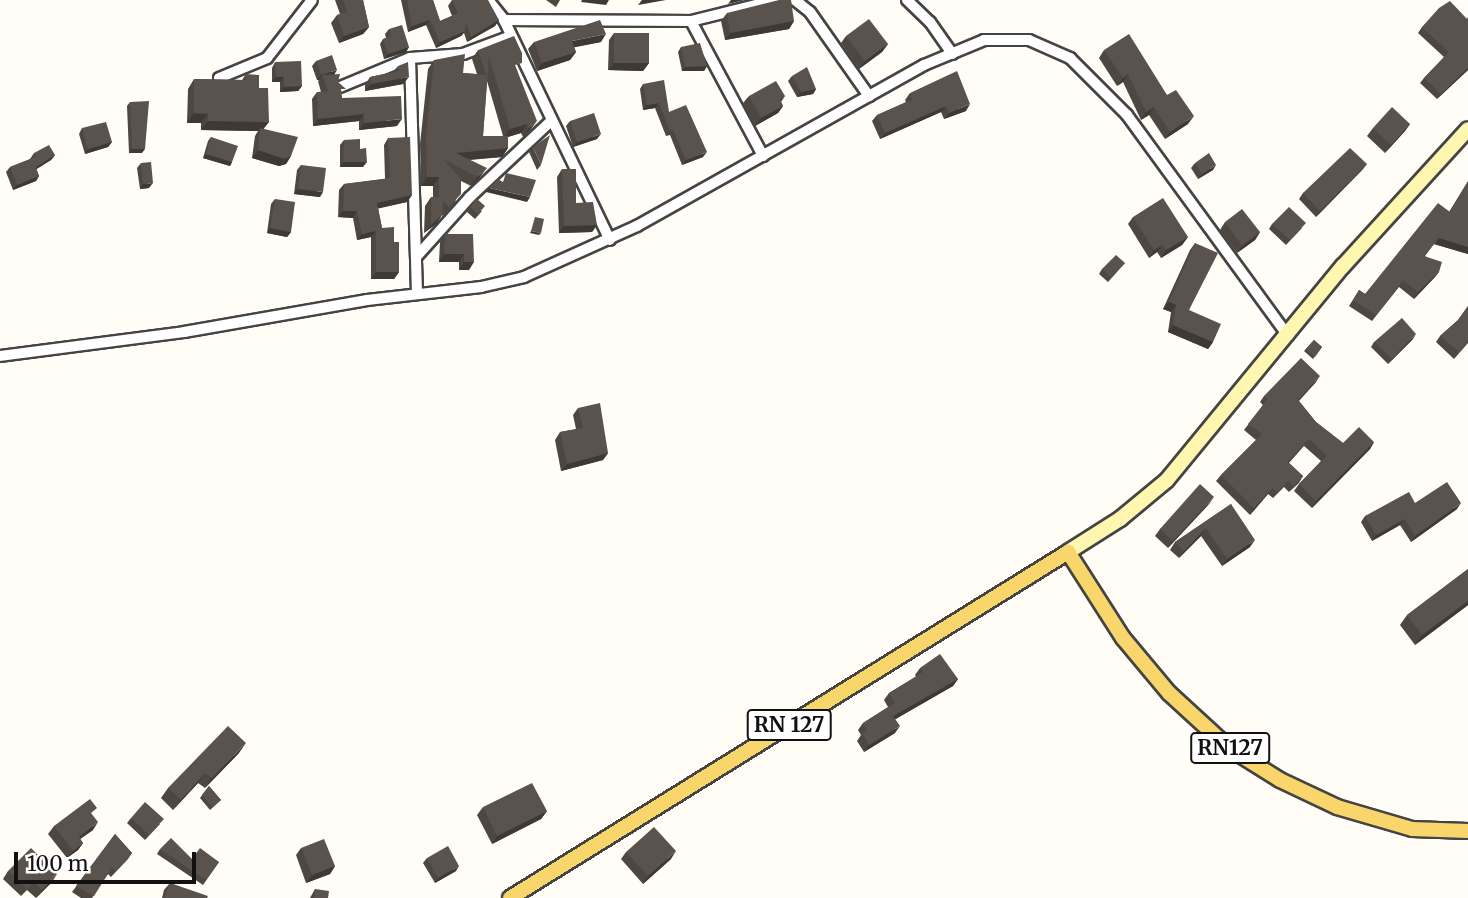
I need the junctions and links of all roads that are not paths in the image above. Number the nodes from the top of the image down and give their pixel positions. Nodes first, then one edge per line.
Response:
1 (312, 0) edge
2 (488, 0) edge
3 (776, 0) edge
4 (795, 0) edge
5 (906, 0) edge
6 (504, 20) junction
7 (691, 21) junction
8 (511, 36) junction
9 (952, 54) junction
10 (410, 58) junction
11 (219, 78) edge
12 (340, 86) edge
13 (869, 96) junction
14 (550, 122) junction
15 (1468, 129) edge
16 (763, 156) junction
17 (610, 240) junction
18 (417, 256) junction
19 (417, 293) junction
20 (1288, 336) junction
21 (0, 356) edge
22 (1068, 552) junction
23 (1468, 831) edge
24 (510, 898) edge

1 - 11 street
2 - 6 street
3 - 7 street
4 - 13 street
5 - 9 street
6 - 7 street
6 - 8 street
7 - 16 street
8 - 10 street
8 - 14 street
9 - 13 street
9 - 20 street
10 - 12 street
10 - 18 street
13 - 16 street
14 - 17 street
14 - 18 street
15 - 20 street
16 - 17 street
17 - 19 street
18 - 19 street
19 - 21 street
20 - 22 street
22 - 23 main road, RN127
22 - 24 main road, RN 127

